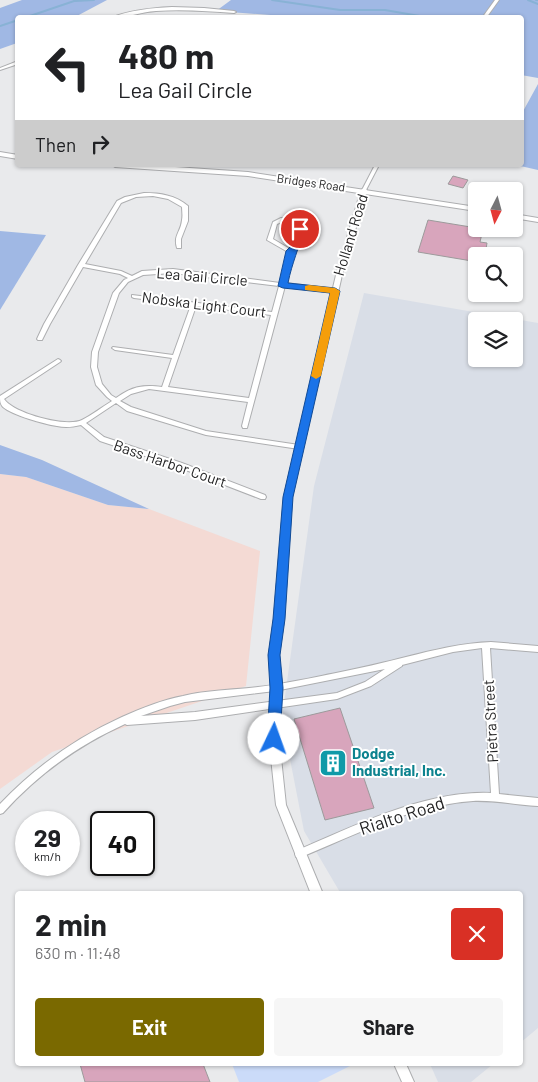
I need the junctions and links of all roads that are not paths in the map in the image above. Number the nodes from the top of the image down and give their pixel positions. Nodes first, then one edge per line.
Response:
1 (497, 1) edge
2 (234, 12) dead end
3 (125, 15) edge
4 (486, 15) edge
5 (15, 63) edge
6 (0, 69) edge
7 (0, 154) edge
8 (15, 156) edge
9 (159, 167) edge
10 (376, 167) edge
11 (364, 190) junction
12 (468, 208) edge
13 (523, 218) edge
14 (538, 220) edge
15 (179, 247) dead end
16 (291, 251) junction
17 (81, 265) junction
18 (131, 278) junction
19 (283, 286) junction
20 (335, 291) junction
21 (134, 296) dead end
22 (194, 304) junction
23 (274, 314) junction
24 (40, 339) dead end
25 (116, 348) dead end
26 (176, 357) junction
27 (58, 361) dead end
28 (164, 389) junction
29 (0, 398) edge
30 (251, 400) junction
31 (118, 402) junction
32 (82, 423) junction
33 (245, 426) dead end
34 (299, 447) junction
35 (263, 497) dead end
36 (486, 645) junction
37 (538, 649) edge
38 (402, 662) junction
39 (277, 688) junction
40 (275, 704) junction
41 (122, 722) junction
42 (4, 798) edge
43 (495, 798) junction
44 (538, 802) edge
45 (0, 810) edge
46 (299, 854) junction
47 (316, 891) edge
48 (401, 1066) edge
49 (408, 1082) edge

1 - 4 street
2 - 3 street
5 - 6 street
7 - 8 main road
9 - 11 main road, Bridges Road
10 - 11 street, Holland Road
11 - 12 main road, Bridges Road
11 - 20 street, Holland Road
13 - 14 main road
15 - 17 street
16 - 16 street
16 - 19 street
17 - 18 street
17 - 24 street
18 - 19 street, Lea Gail Circle
18 - 31 street
19 - 20 street, Lea Gail Circle
19 - 23 street
20 - 34 street, Holland Road
21 - 22 street, Nobska Light Court
22 - 23 street, Nobska Light Court
22 - 26 street
23 - 30 street
25 - 26 street
26 - 28 street
27 - 29 street
28 - 30 street
28 - 31 street
29 - 32 street
30 - 33 street
31 - 32 street
31 - 34 street
32 - 35 street, Bass Harbor Court
34 - 39 street, Holland Road
36 - 37 street
36 - 38 street
36 - 43 street, Pietra Street
38 - 39 street
38 - 40 street
39 - 40 street, Holland Road
39 - 41 street
40 - 41 street
40 - 46 street, Holland Road
41 - 42 street
42 - 45 street
43 - 44 street, Rialto Road
43 - 46 street, Rialto Road
46 - 47 street, Holland Road
48 - 49 street

